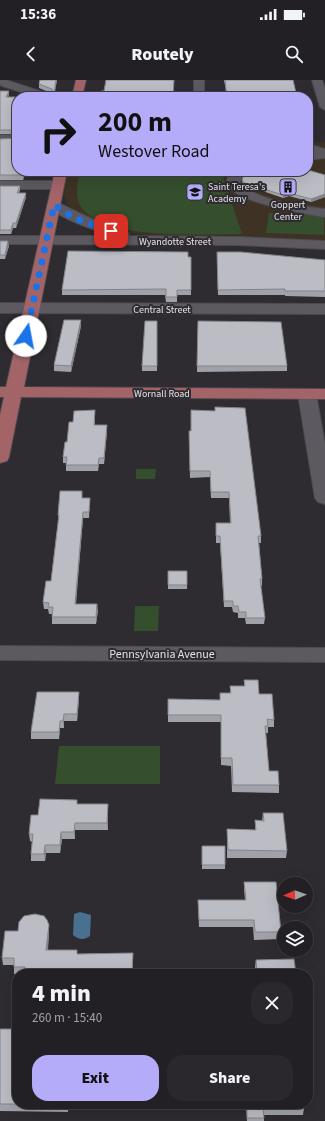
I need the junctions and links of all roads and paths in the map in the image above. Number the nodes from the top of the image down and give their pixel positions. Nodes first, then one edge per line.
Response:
1 (81, 80) edge
2 (199, 80) edge
3 (317, 80) edge
4 (2, 84) edge
5 (30, 92) edge
6 (78, 92) edge
7 (200, 92) edge
8 (325, 107) edge
9 (0, 138) edge
10 (12, 138) edge
11 (313, 139) edge
12 (325, 139) edge
13 (313, 149) edge
14 (313, 156) edge
15 (60, 176) edge
16 (235, 176) edge
17 (0, 185) edge
18 (58, 185) junction
19 (54, 205) junction
20 (325, 213) edge
21 (0, 240) edge
22 (46, 240) junction
23 (163, 241) junction
24 (301, 244) junction
25 (325, 245) edge
26 (325, 249) edge
27 (0, 308) edge
28 (33, 308) junction
29 (325, 309) edge
30 (7, 392) edge
31 (316, 394) edge
32 (0, 457) edge
33 (325, 498) edge
34 (0, 653) edge
35 (325, 655) edge

1 - 6 main road
2 - 7 street
3 - 8 street
4 - 5 street
9 - 10 street
11 - 12 street
13 - 14 street
15 - 18 main road
16 - 20 street
17 - 18 street
18 - 19 main road
19 - 22 main road
19 - 23 street
21 - 22 street, Wyandotte Street
22 - 23 street, Wyandotte Street
22 - 28 main road
23 - 24 street, Wyandotte Street
24 - 25 street, Wyandotte Street
24 - 26 street
27 - 28 street, Central Street
28 - 29 street, Central Street
28 - 30 main road
30 - 31 main road, Wornall Road
30 - 32 main road
31 - 33 street
34 - 35 street, Pennsylvania Avenue

